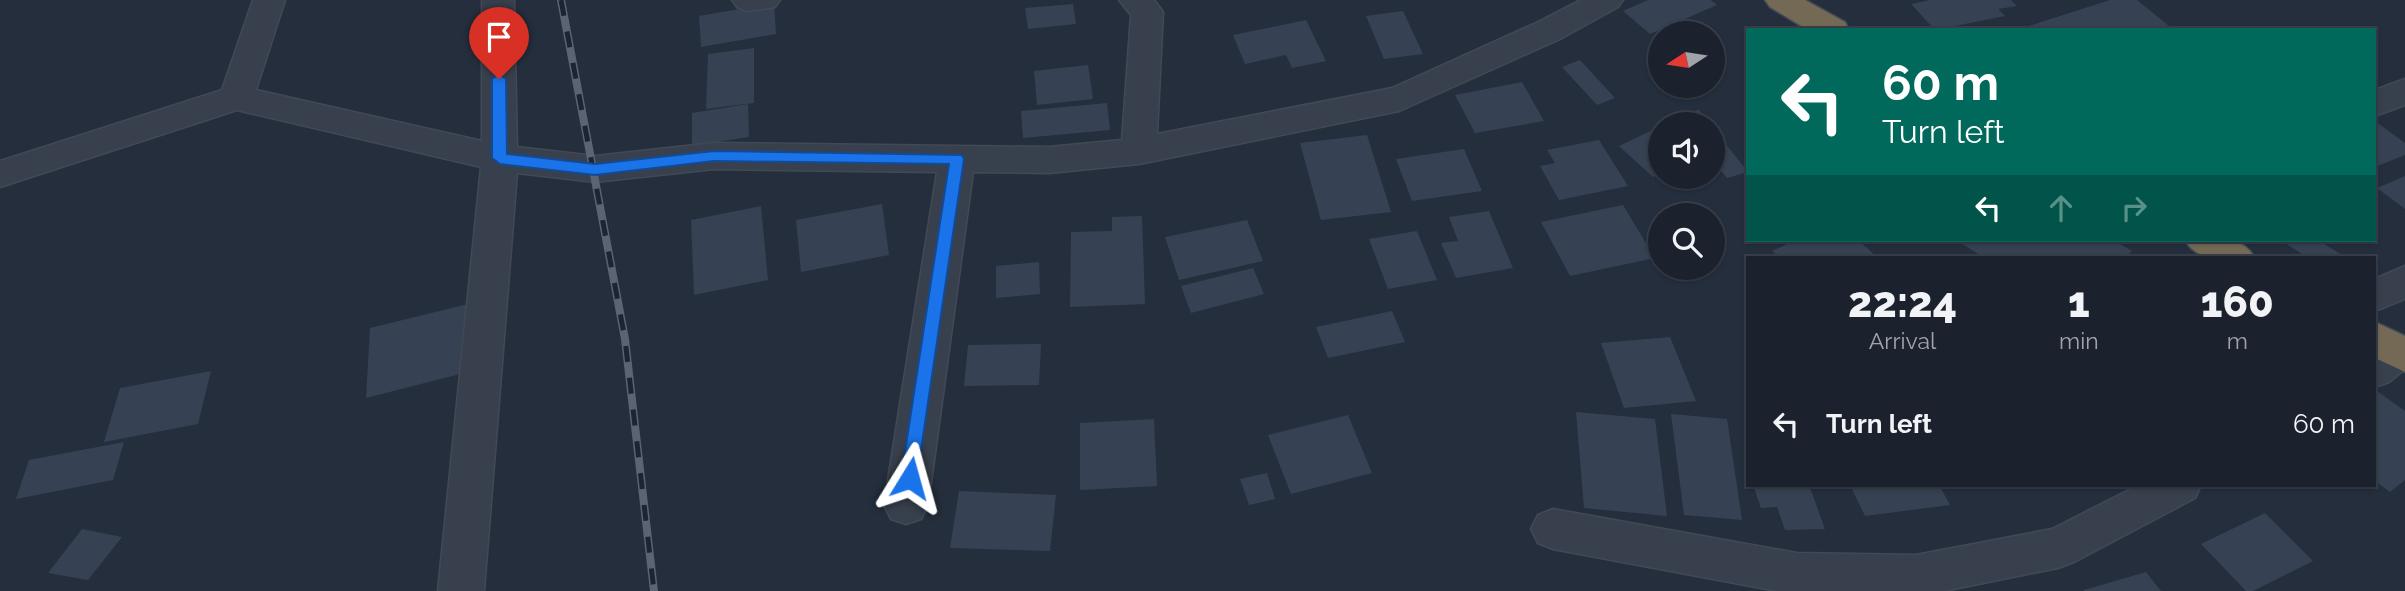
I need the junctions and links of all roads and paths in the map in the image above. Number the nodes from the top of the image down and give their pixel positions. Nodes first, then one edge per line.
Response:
1 (269, 0) edge
2 (498, 0) edge
3 (748, 0) edge
4 (764, 0) edge
5 (1135, 0) edge
6 (1607, 0) edge
7 (1781, 0) edge
8 (1830, 28) edge
9 (2405, 91) edge
10 (236, 98) junction
11 (2376, 104) edge
12 (1139, 150) junction
13 (500, 158) junction
14 (957, 159) junction
15 (0, 174) edge
16 (2208, 242) edge
17 (2233, 256) edge
18 (2405, 281) edge
19 (2376, 296) edge
20 (2176, 487) edge
21 (906, 505) dead end
22 (1553, 529) dead end
23 (461, 591) edge

1 - 10 street
2 - 13 street
3 - 4 street
5 - 12 street
6 - 12 street
7 - 8 highway
9 - 11 street
10 - 13 street
10 - 15 street
12 - 14 street
13 - 14 street
13 - 23 street
14 - 21 street
16 - 17 highway
18 - 19 street
20 - 22 street

